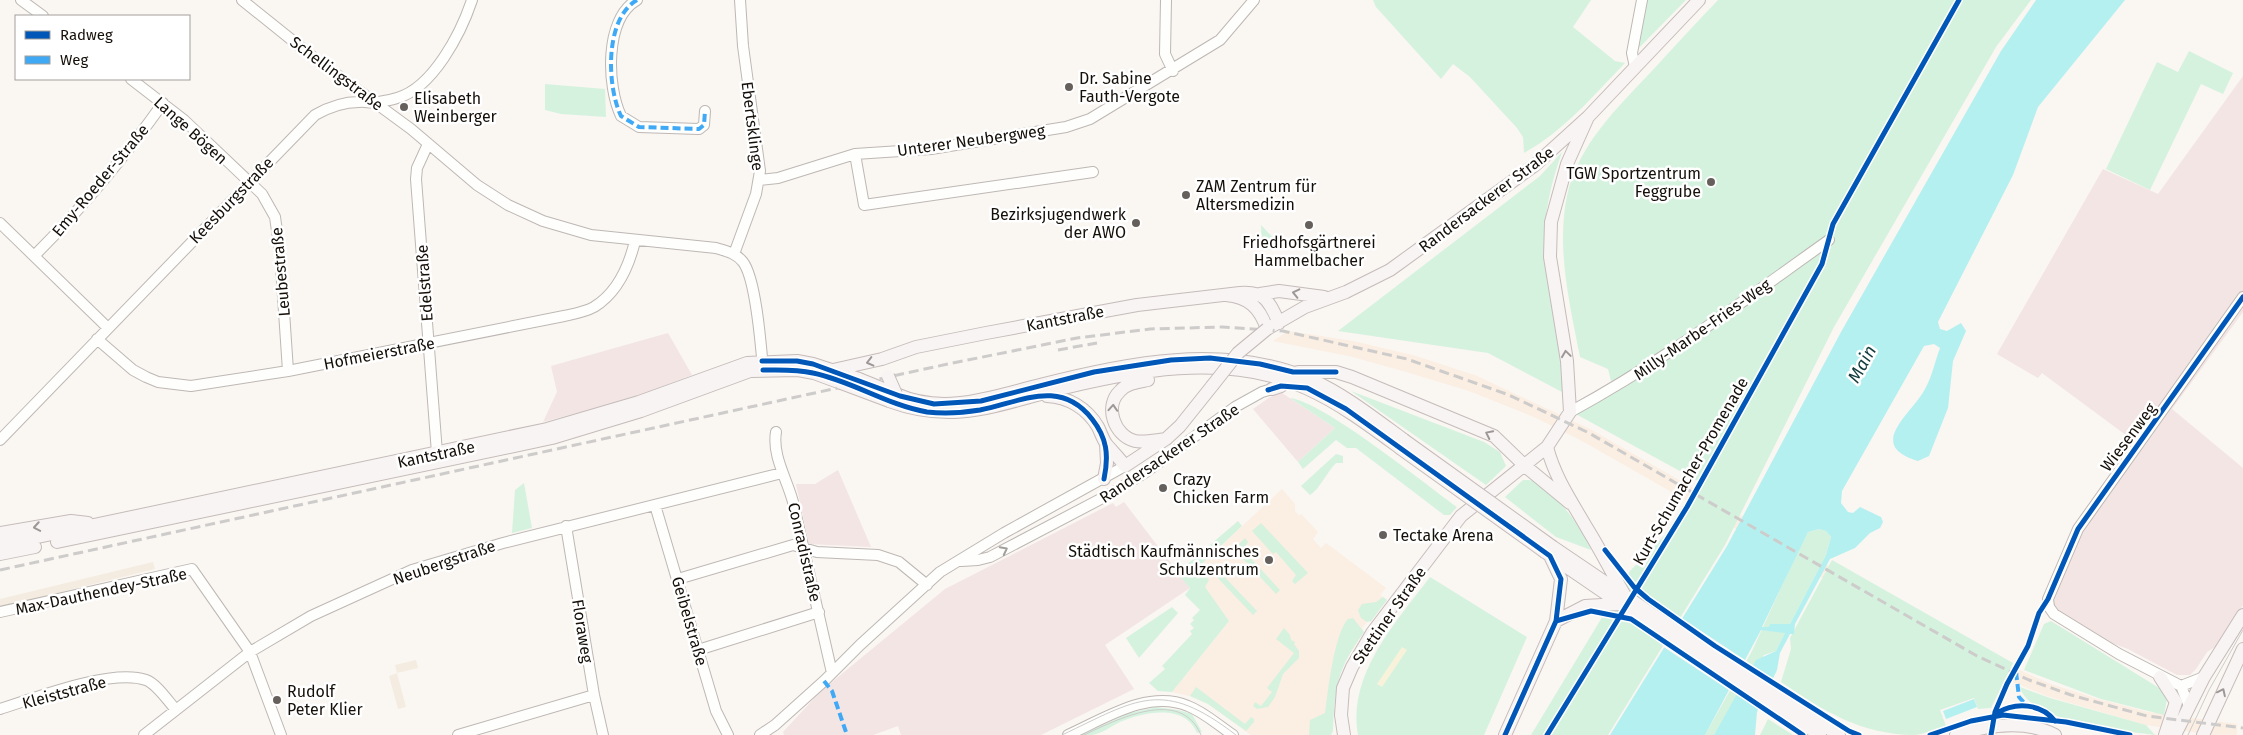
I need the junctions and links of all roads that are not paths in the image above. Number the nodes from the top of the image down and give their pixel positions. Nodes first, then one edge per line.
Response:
1 (21, 0) edge
2 (242, 0) edge
3 (472, 0) edge
4 (637, 0) edge
5 (740, 0) edge
6 (1166, 0) edge
7 (1254, 0) edge
8 (1642, 0) edge
9 (1699, 0) edge
10 (42, 15) edge
11 (1635, 67) junction
12 (1173, 71) junction
13 (132, 80) edge
14 (163, 103) junction
15 (376, 103) junction
16 (705, 111) dead end
17 (1588, 117) junction
18 (428, 144) junction
19 (855, 154) junction
20 (1093, 172) dead end
21 (759, 180) junction
22 (249, 183) junction
23 (0, 223) edge
24 (1829, 240) dead end
25 (635, 241) junction
26 (734, 254) junction
27 (34, 256) junction
28 (1260, 294) junction
29 (1226, 295) junction
30 (1337, 295) junction
31 (2243, 297) edge
32 (1279, 323) junction
33 (108, 328) junction
34 (1267, 329) junction
35 (97, 339) junction
36 (428, 343) junction
37 (905, 350) junction
38 (763, 366) junction
39 (833, 370) junction
40 (288, 371) junction
41 (1293, 372) junction
42 (1277, 387) junction
43 (1307, 388) junction
44 (1036, 395) junction
45 (895, 397) junction
46 (1570, 407) junction
47 (776, 432) dead end
48 (1166, 439) junction
49 (0, 440) edge
50 (1106, 444) junction
51 (1402, 444) junction
52 (1547, 446) junction
53 (437, 453) junction
54 (1126, 466) junction
55 (1525, 466) junction
56 (782, 473) junction
57 (1104, 479) junction
58 (1570, 503) junction
59 (655, 505) junction
60 (103, 524) junction
61 (566, 526) junction
62 (0, 533) edge
63 (0, 545) edge
64 (805, 549) junction
65 (0, 554) edge
66 (1550, 556) junction
67 (957, 561) junction
68 (678, 579) junction
69 (927, 585) junction
70 (1623, 600) junction
71 (0, 612) edge
72 (819, 612) junction
73 (2243, 614) edge
74 (1556, 621) junction
75 (2243, 649) edge
76 (698, 650) junction
77 (250, 652) junction
78 (832, 673) junction
79 (2160, 677) junction
80 (2204, 677) junction
81 (2181, 686) junction
82 (594, 695) junction
83 (2189, 707) junction
84 (0, 709) edge
85 (176, 710) junction
86 (2177, 732) edge
87 (2204, 734) edge
88 (144, 735) edge
89 (281, 735) edge
90 (458, 735) edge
91 (602, 735) edge
92 (728, 735) edge
93 (760, 735) edge
94 (1068, 735) edge
95 (1233, 735) edge
96 (1344, 735) edge
97 (1504, 735) edge
98 (1820, 735) edge
99 (1839, 735) edge
100 (1956, 735) edge
101 (2056, 735) edge
102 (2167, 735) edge

1 - 10 street
2 - 15 street, Schellingstraße
3 - 15 street, Keesburgstraße
4 - 16 street
5 - 21 street, Ebertsklinge
6 - 12 street
7 - 12 street, Unterer Neubergweg
8 - 11 street
9 - 11 main road, Randersackerer Straße
11 - 17 main road, Randersackerer Straße
12 - 19 street, Unterer Neubergweg
13 - 14 street, Lange Bögen
14 - 22 street, Lange Bögen
14 - 27 street, Emy-Roeder-Straße
15 - 18 street, Schellingstraße
15 - 22 street, Keesburgstraße
17 - 30 main road, Randersackerer Straße
46 -> 17 main road
18 - 25 street, Schellingstraße
18 - 36 street, Edelstraße
19 - 20 street
19 - 21 street, Unterer Neubergweg
21 - 26 street, Ebertsklinge
22 - 33 street, Keesburgstraße
22 - 40 street, Leubestraße
23 - 27 street
24 - 46 street, Milly-Marbe-Fries-Weg
25 - 26 street, Schellingstraße
25 - 36 street, Hofmeierstraße
26 - 38 street
27 - 33 street
28 - 29 main road, Kantstraße
30 -> 28 main road, Kantstraße
28 - 32 main road
29 - 34 main road, Kantstraße
29 - 37 main road, Kantstraße
30 - 32 main road, Randersackerer Straße
31 - 79 street, Wiesenweg
32 - 34 main road, Randersackerer Straße
33 - 35 street, Keesburgstraße
34 - 48 main road, Randersackerer Straße, bridge
35 - 40 street, Hofmeierstraße
35 - 49 street, Keesburgstraße
36 - 40 street, Hofmeierstraße
36 - 53 street, Edelstraße
37 -> 39 main road, Kantstraße
37 - 45 main road, bridge
38 - 39 main road, Kantstraße
38 - 45 main road, bridge
38 - 53 main road, Kantstraße
38 - 65 main road
39 - 45 main road, bridge
41 - 45 main road
41 - 51 main road
55 -> 41 main road
42 - 43 main road
48 -> 42 main road
67 -> 42 street, Randersackerer Straße
43 - 44 main road
43 - 51 main road
44 - 45 main road
44 - 50 main road
46 - 52 main road, Stettiner Straße
47 - 56 street, Conradistraße
48 - 54 main road, Randersackerer Straße
50 - 54 main road
50 - 57 main road
51 - 66 main road, bridge
51 - 70 main road, bridge
52 - 55 main road, Stettiner Straße
52 - 58 main road
53 - 60 main road, Kantstraße
54 - 57 street, Randersackerer Straße
55 - 58 main road
55 - 96 main road, Stettiner Straße
56 - 59 street, Neubergstraße
56 - 64 street, Conradistraße
57 - 67 street, Randersackerer Straße
58 - 70 main road
59 - 61 street, Neubergstraße
59 - 68 street, Geibelstraße
60 -> 62 main road
60 - 63 main road, Kantstraße
61 - 77 street, Neubergstraße
61 - 82 street, Floraweg
64 - 68 street
64 - 69 street
64 - 72 street, Conradistraße
66 - 70 main road
66 - 74 main road
67 - 69 street, Randersackerer Straße
68 - 76 street, Geibelstraße
69 - 78 street, Randersackerer Straße
70 - 74 main road
70 - 98 main road
70 - 99 main road
71 - 77 street, Max-Dauthendey-Straße
72 - 76 street
72 - 78 street, Conradistraße
73 - 80 main road
74 - 97 main road
87 -> 75 main road
76 - 92 street, Geibelstraße
77 - 85 street, Neubergstraße
77 - 89 street
78 - 93 street, Randersackerer Straße
79 - 81 street, Wiesenweg
79 - 102 main road
80 - 81 street
80 - 83 main road
81 - 83 street
82 - 90 street
82 - 91 street, Floraweg
83 - 86 main road
84 - 85 street, Kleiststraße
85 - 88 street, Neubergstraße
86 - 102 main road
94 - 95 street
100 - 101 main road

